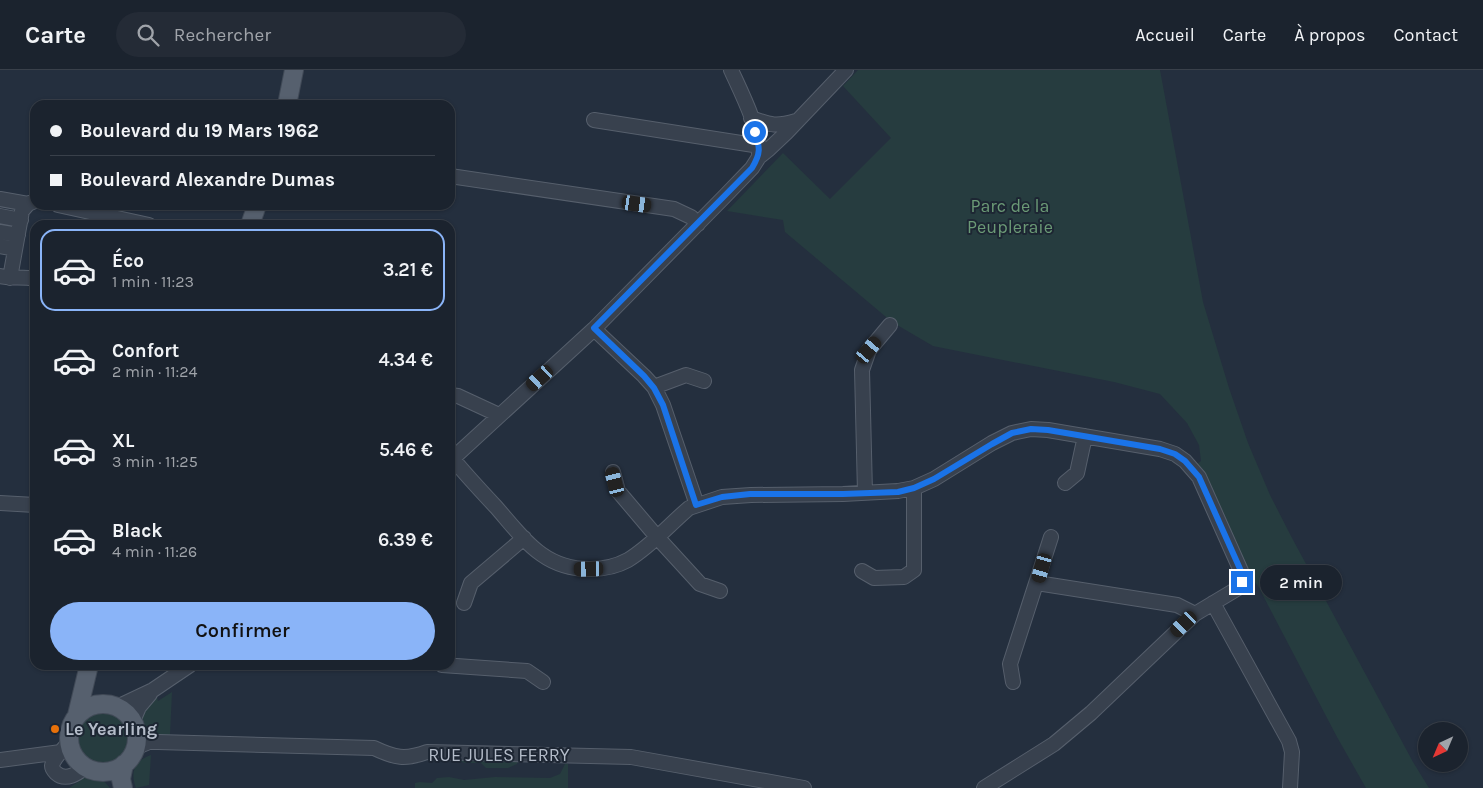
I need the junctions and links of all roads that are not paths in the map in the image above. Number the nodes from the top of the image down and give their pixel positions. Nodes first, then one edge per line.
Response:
1 (294, 70) edge
2 (732, 70) edge
3 (846, 70) edge
4 (288, 100) edge
5 (751, 118) junction
6 (594, 120) dead end
7 (796, 121) junction
8 (780, 126) junction
9 (759, 151) junction
10 (455, 177) edge
11 (0, 198) edge
12 (30, 203) edge
13 (30, 204) edge
14 (81, 210) edge
15 (0, 216) edge
16 (21, 220) junction
17 (126, 220) edge
18 (698, 224) junction
19 (0, 232) edge
20 (18, 235) junction
21 (0, 246) edge
22 (15, 249) junction
23 (5, 277) edge
24 (30, 278) edge
25 (890, 325) dead end
26 (594, 328) junction
27 (704, 381) dead end
28 (654, 388) junction
29 (455, 396) edge
30 (499, 416) junction
31 (1085, 436) junction
32 (455, 456) edge
33 (455, 464) edge
34 (613, 472) dead end
35 (1065, 483) dead end
36 (914, 488) junction
37 (865, 493) junction
38 (0, 504) edge
39 (30, 505) edge
40 (696, 505) junction
41 (657, 537) junction
42 (1051, 537) dead end
43 (524, 538) junction
44 (862, 571) dead end
45 (1037, 583) junction
46 (720, 591) dead end
47 (464, 603) dead end
48 (1213, 603) junction
49 (1195, 614) junction
50 (455, 666) edge
51 (89, 670) edge
52 (91, 670) edge
53 (183, 670) edge
54 (544, 682) dead end
55 (1013, 682) dead end
56 (153, 690) junction
57 (110, 705) junction
58 (77, 716) junction
59 (133, 721) junction
60 (65, 747) junction
61 (135, 748) junction
62 (29, 758) junction
63 (0, 760) edge
64 (124, 764) junction
65 (86, 767) junction
66 (105, 771) junction
67 (58, 777) edge
68 (122, 788) edge
69 (804, 788) edge
70 (984, 788) edge
71 (1290, 788) edge

1 - 4 main road
2 - 5 street
3 - 7 street
5 - 8 street
5 - 9 street
6 - 9 street
7 - 8 street
7 - 9 street
8 - 9 street
9 - 18 street
10 - 18 street
11 - 12 street
13 - 16 street
14 - 17 street
15 - 16 street
16 - 20 street
18 - 26 street
19 - 20 street
20 - 22 street
21 - 22 street
22 - 23 street
23 - 24 street
25 - 37 street
26 - 28 street
26 - 30 street
27 - 28 street
28 - 40 street
29 - 30 street
30 - 32 street
31 - 35 street
31 - 36 street
31 - 48 street
33 - 43 street
34 - 41 street
36 - 37 street
36 - 44 street
37 - 40 street
38 - 39 street
40 - 41 street
41 - 43 street
41 - 46 street
42 - 45 street
43 - 47 street
45 - 49 street
45 - 55 street
48 - 49 street
48 - 71 street
49 - 70 street
50 - 54 street
51 - 58 main road
52 - 57 main road
53 - 56 street
56 - 57 street
56 - 59 street
57 - 58 main road
57 - 59 main road
58 - 60 main road
59 - 61 main road
60 - 62 street
60 - 65 main road
60 - 67 street
61 - 64 main road
61 - 69 street, RUE JULES FERRY
62 - 63 street
62 - 67 street
64 - 66 main road
64 - 68 main road
65 - 66 main road
65 - 67 street
66 - 68 main road

